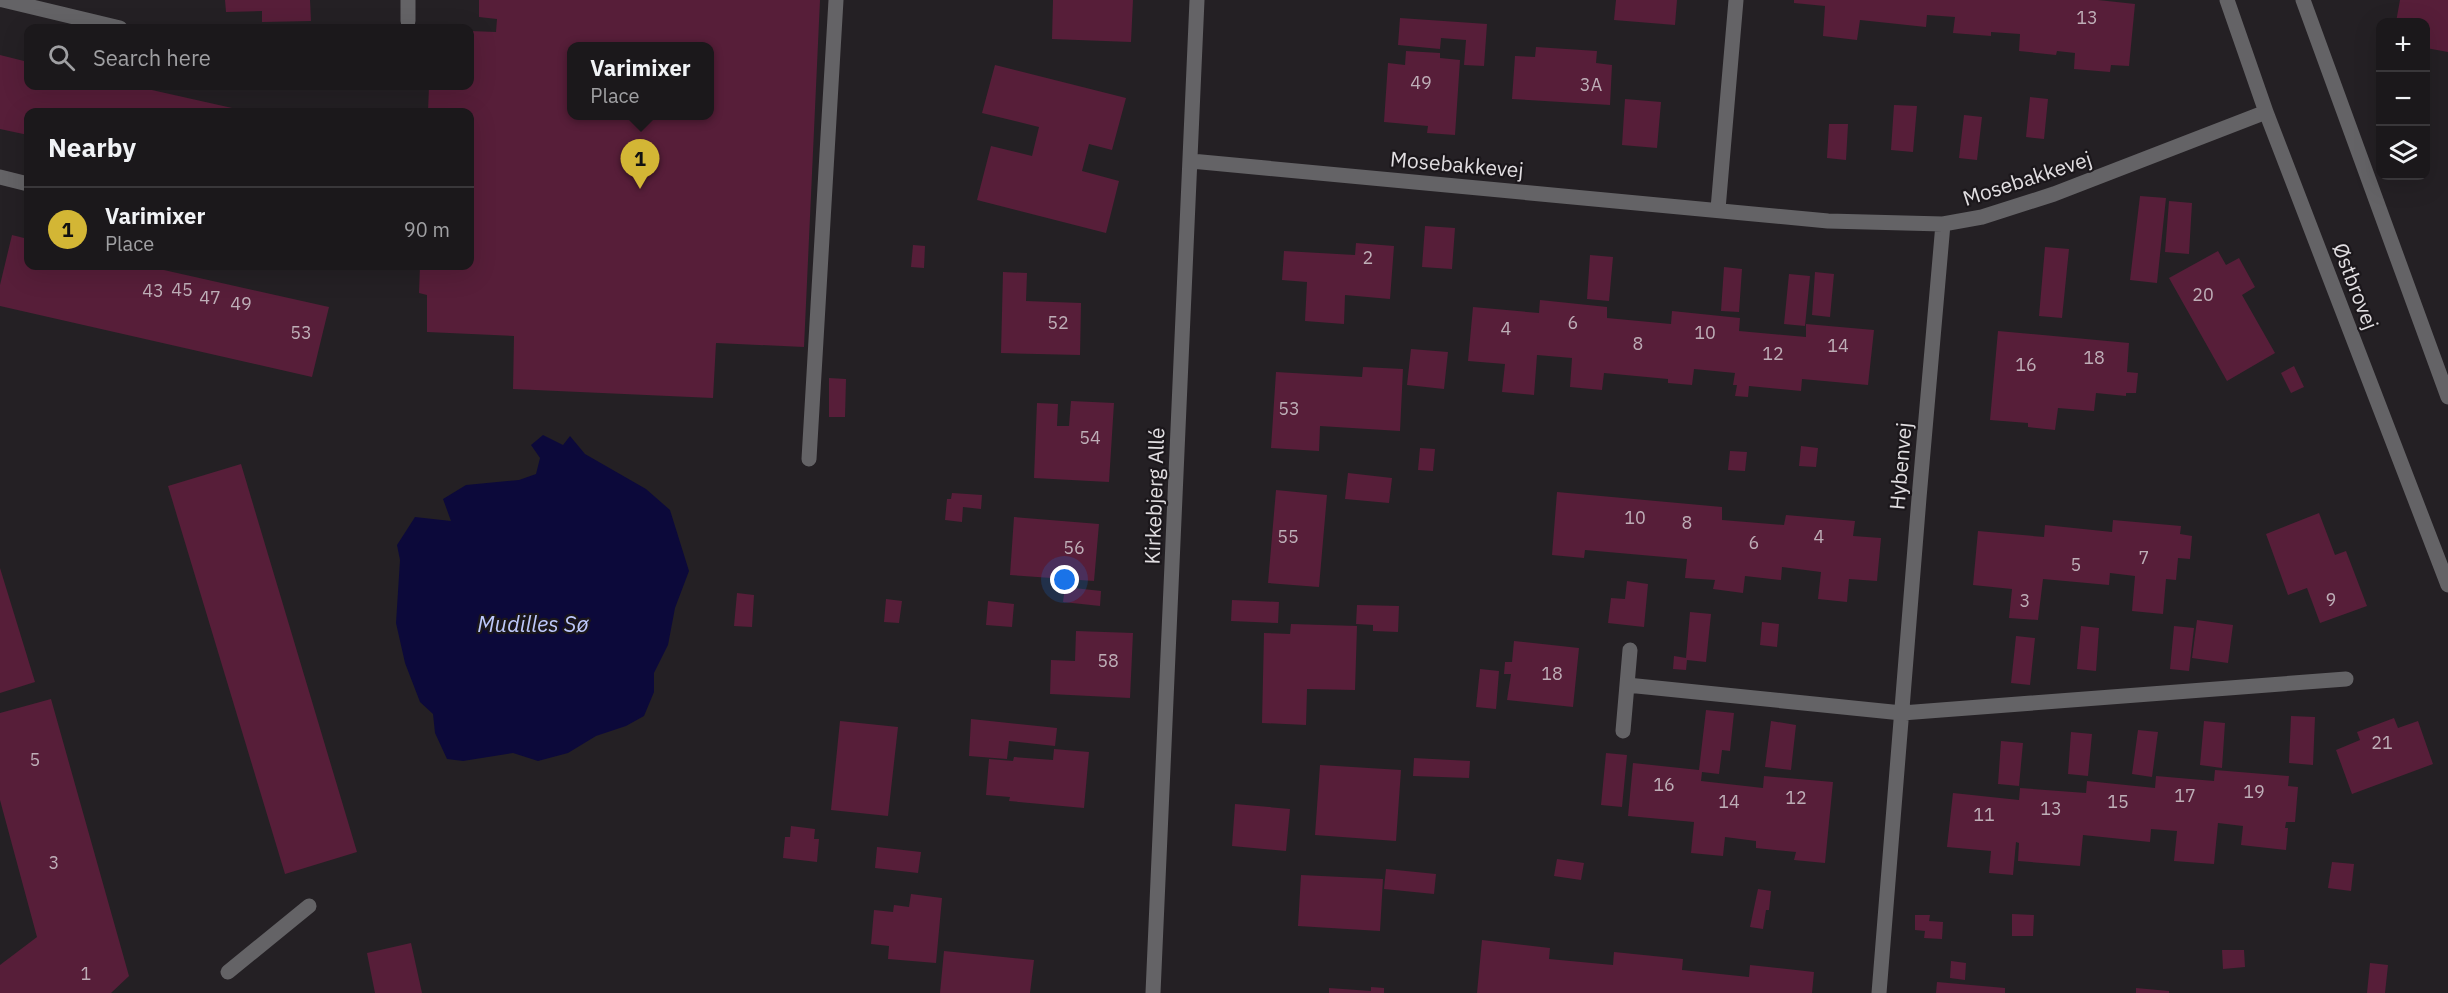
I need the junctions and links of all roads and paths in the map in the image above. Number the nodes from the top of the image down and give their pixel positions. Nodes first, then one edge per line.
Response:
1 (3, 0) edge
2 (408, 0) edge
3 (836, 0) edge
4 (1197, 0) edge
5 (1736, 0) edge
6 (2227, 0) edge
7 (2302, 0) edge
8 (408, 21) dead end
9 (103, 24) edge
10 (2266, 112) junction
11 (1191, 161) junction
12 (0, 177) edge
13 (24, 183) edge
14 (1718, 209) junction
15 (1943, 224) junction
16 (2448, 397) edge
17 (809, 459) dead end
18 (2448, 585) edge
19 (1630, 650) dead end
20 (2346, 680) dead end
21 (1627, 685) junction
22 (1902, 713) junction
23 (1623, 731) dead end
24 (309, 906) dead end
25 (228, 972) dead end
26 (1153, 993) edge
27 (1880, 993) edge

1 - 9 street
2 - 8 street
3 - 17 street
4 - 11 street, Kirkebjerg Allé
5 - 14 street
6 - 10 street, Østbrovej
7 - 16 street
10 - 15 street, Mosebakkevej
10 - 18 street, Østbrovej
11 - 14 street, Mosebakkevej
11 - 26 street, Kirkebjerg Allé
12 - 13 street
14 - 15 street, Mosebakkevej
15 - 22 street, Hybenvej
19 - 21 street
20 - 22 street
21 - 22 street
21 - 23 street
22 - 27 street, Hybenvej
24 - 25 street

